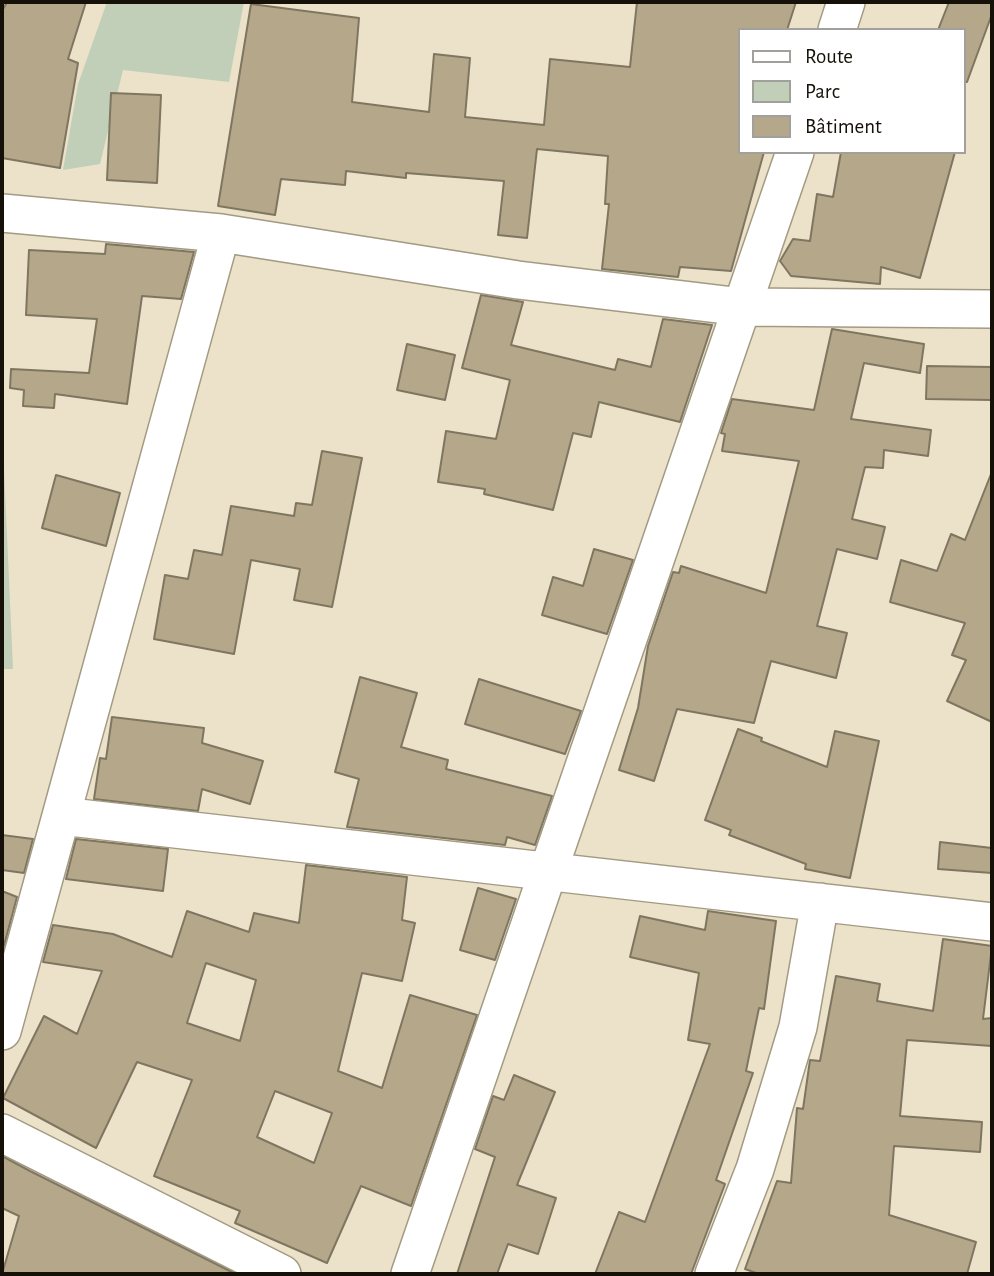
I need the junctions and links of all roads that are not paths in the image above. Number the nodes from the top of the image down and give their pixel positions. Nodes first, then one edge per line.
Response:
1 (846, 2) edge
2 (838, 28) edge
3 (794, 154) edge
4 (2, 213) edge
5 (221, 233) junction
6 (742, 307) junction
7 (992, 309) edge
8 (61, 816) junction
9 (549, 869) junction
10 (820, 902) junction
11 (992, 922) edge
12 (2, 1031) edge
13 (2, 1133) edge
14 (282, 1274) edge
15 (410, 1274) edge
16 (714, 1274) edge

1 - 2 street
3 - 6 street
4 - 5 street
5 - 6 street
5 - 8 street
6 - 7 street
6 - 9 street
8 - 9 street
8 - 12 street
9 - 10 street
9 - 15 street
10 - 11 street
10 - 16 street
13 - 14 street

